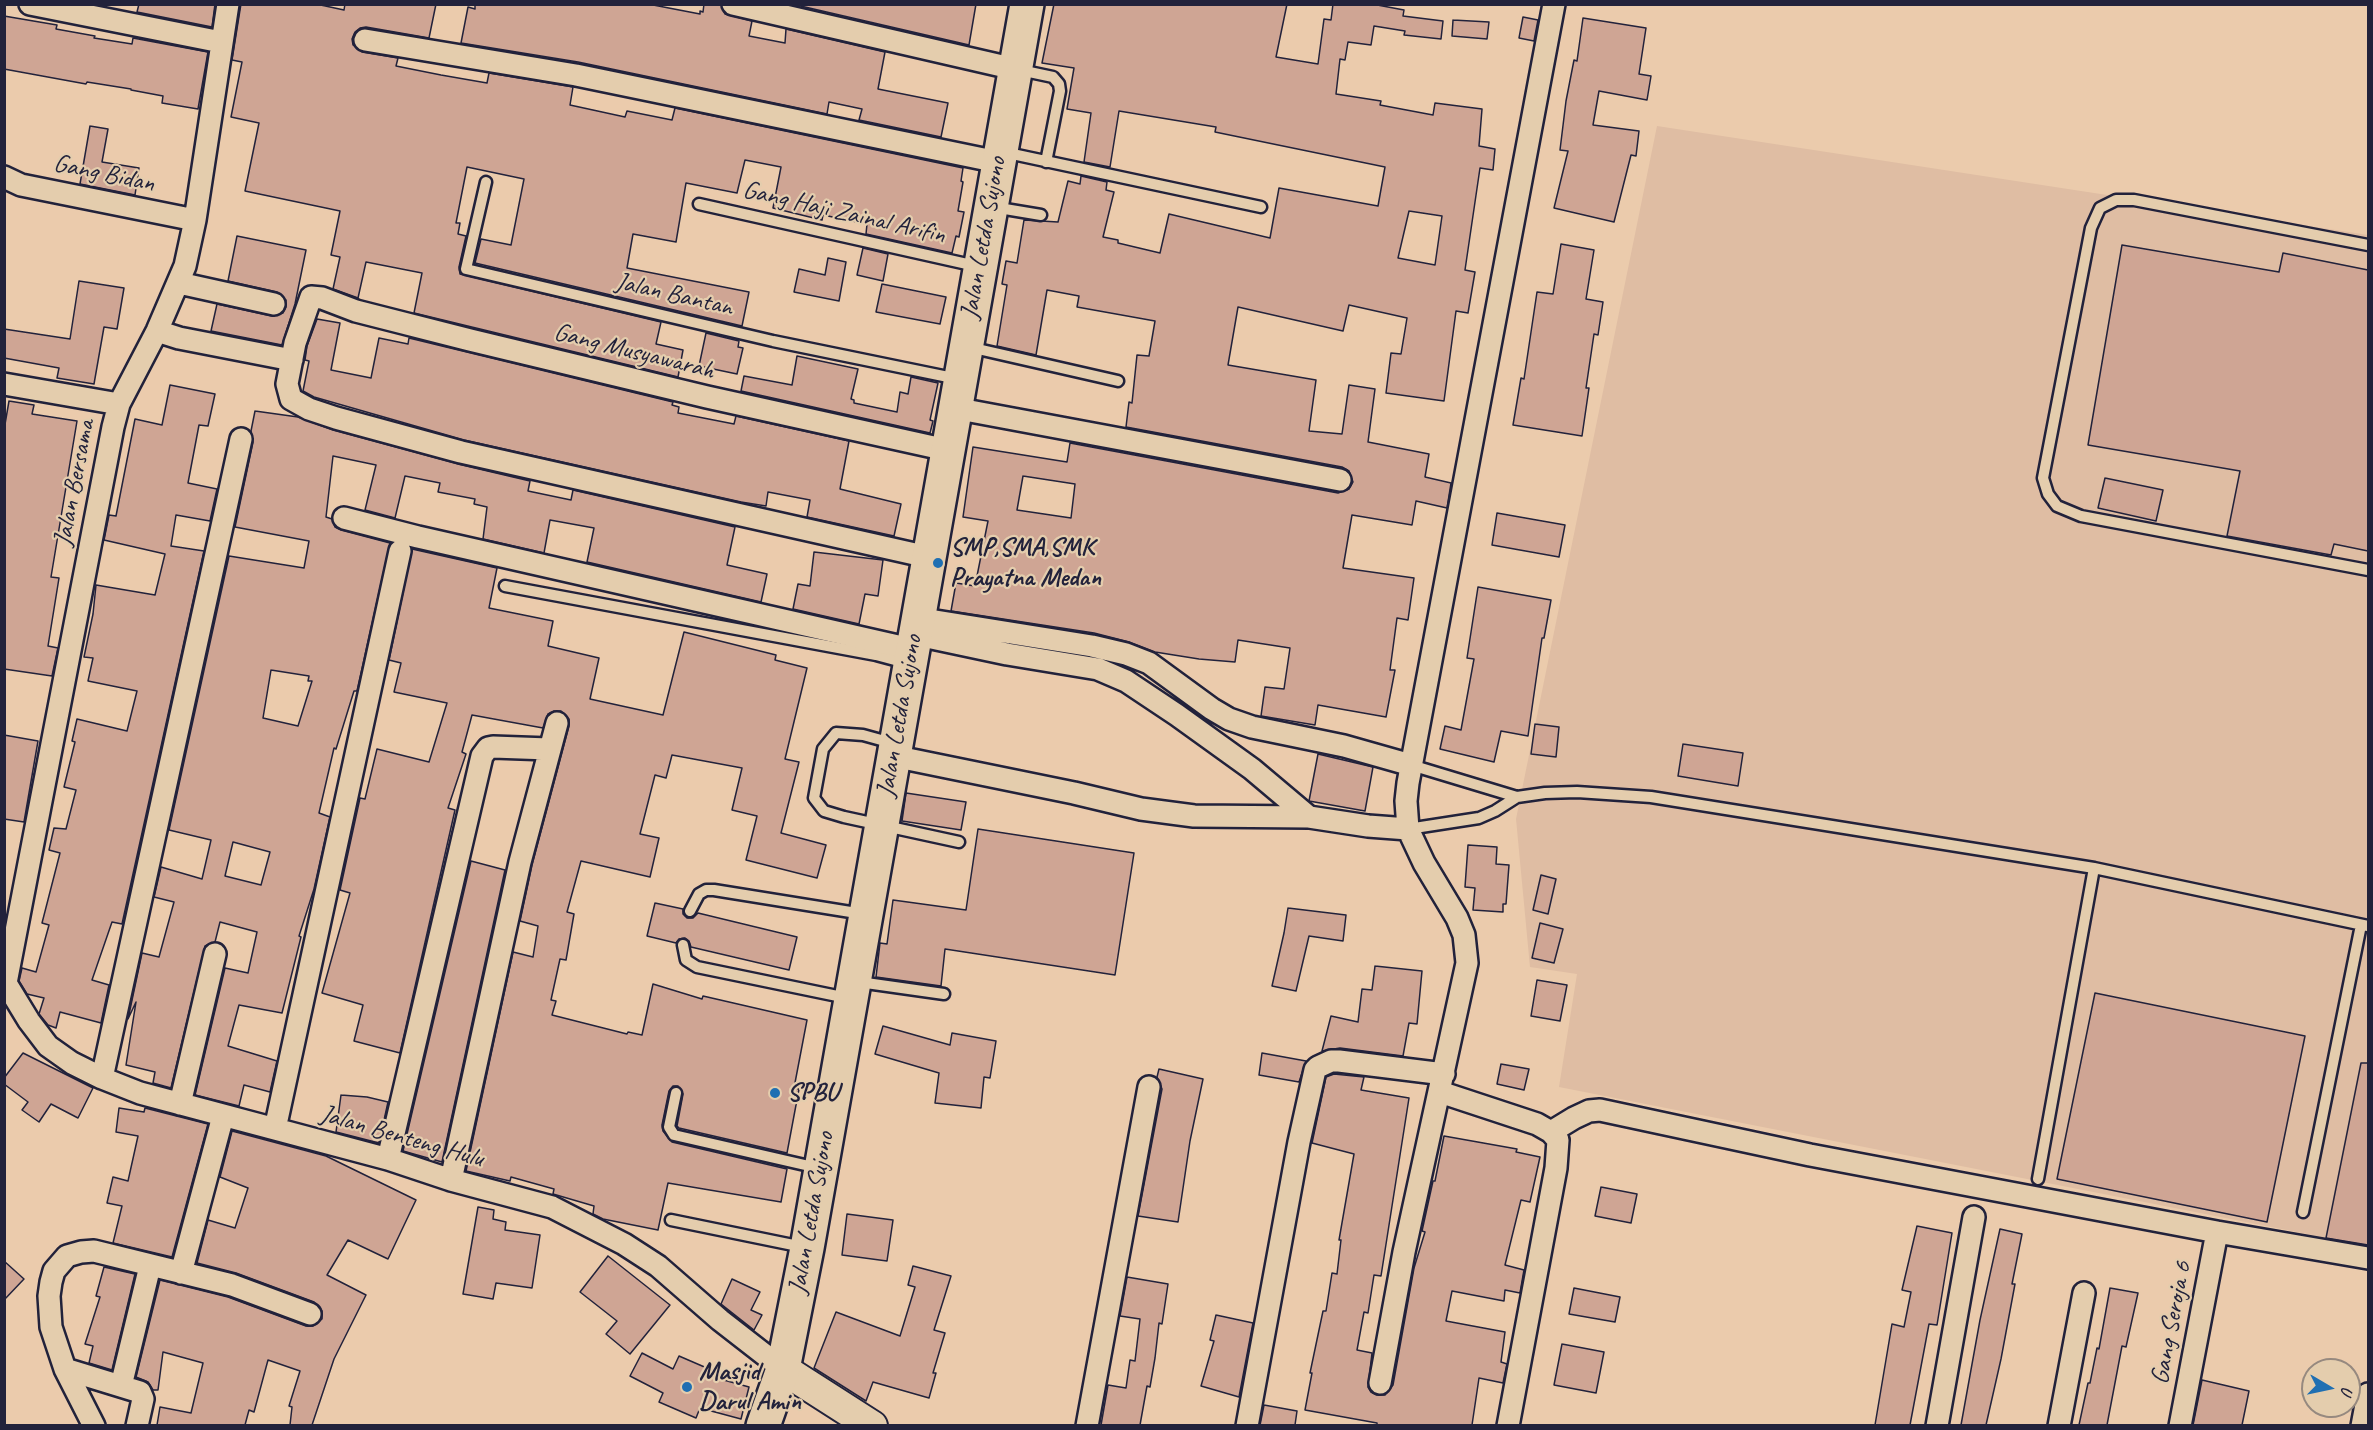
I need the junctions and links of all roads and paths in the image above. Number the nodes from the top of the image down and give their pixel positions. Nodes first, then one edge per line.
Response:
1 (30, 4) edge
2 (228, 4) edge
3 (733, 4) edge
4 (1027, 4) edge
5 (1554, 4) edge
6 (365, 40) dead end
7 (221, 42) junction
8 (1015, 69) junction
9 (999, 156) junction
10 (1046, 162) junction
11 (4, 177) edge
12 (486, 182) dead end
13 (699, 204) dead end
14 (990, 207) junction
15 (1261, 207) dead end
16 (1041, 215) dead end
17 (195, 220) junction
18 (2368, 245) edge
19 (979, 267) junction
20 (179, 284) junction
21 (274, 304) dead end
22 (157, 331) junction
23 (965, 346) junction
24 (292, 360) junction
25 (1118, 381) dead end
26 (4, 384) edge
27 (957, 394) junction
28 (119, 404) junction
29 (241, 439) dead end
30 (947, 450) junction
31 (1340, 480) dead end
32 (344, 518) dead end
33 (400, 551) dead end
34 (928, 557) junction
35 (2368, 570) edge
36 (506, 586) dead end
37 (916, 642) junction
38 (556, 723) dead end
39 (549, 749) junction
40 (894, 750) junction
41 (1411, 765) junction
42 (1517, 797) junction
43 (1308, 817) junction
44 (880, 826) junction
45 (1408, 829) junction
46 (959, 842) dead end
47 (2094, 868) junction
48 (690, 911) dead end
49 (865, 915) junction
50 (2365, 925) edge
51 (683, 945) dead end
52 (215, 954) dead end
53 (5, 982) edge
54 (851, 990) junction
55 (944, 994) dead end
56 (102, 1078) junction
57 (1442, 1083) junction
58 (1149, 1087) dead end
59 (676, 1094) dead end
60 (180, 1104) junction
61 (224, 1116) junction
62 (275, 1130) junction
63 (1551, 1132) junction
64 (388, 1159) junction
65 (820, 1168) junction
66 (2038, 1179) dead end
67 (451, 1180) junction
68 (2302, 1212) dead end
69 (1974, 1217) dead end
70 (671, 1220) dead end
71 (2217, 1232) junction
72 (807, 1248) junction
73 (2368, 1258) edge
74 (150, 1266) junction
75 (181, 1273) junction
76 (2084, 1293) dead end
77 (310, 1314) dead end
78 (65, 1369) junction
79 (783, 1369) junction
80 (1380, 1383) dead end
81 (121, 1386) junction
82 (2368, 1394) edge
83 (764, 1424) edge
84 (94, 1425) edge
85 (137, 1425) edge
86 (872, 1425) edge
87 (1087, 1425) edge
88 (1247, 1425) edge
89 (1508, 1425) edge
90 (1937, 1425) edge
91 (2059, 1425) edge
92 (2180, 1425) edge
93 (2362, 1425) edge

1 - 7 street
2 - 7 street, Jalan Bersama
3 - 8 street
4 - 8 highway, Jalan Letda Sujono
5 - 41 street
6 - 9 street
7 - 17 street, Jalan Bersama
8 - 9 highway, Jalan Letda Sujono
8 - 10 lane
9 - 10 lane
9 - 14 highway, Jalan Letda Sujono
10 - 15 lane
11 - 17 street, Gang Bidan
12 - 27 lane, Jalan Bantan
13 - 19 lane, Gang Haji Zainal Arifin
14 - 16 lane
14 - 19 highway, Jalan Letda Sujono
17 - 20 street, Jalan Bersama
18 - 35 lane
19 - 23 highway, Jalan Letda Sujono
20 - 21 street
20 - 22 street, Jalan Bersama
22 - 24 street
22 - 28 street, Jalan Bersama
23 - 25 lane
23 - 27 highway, Jalan Letda Sujono
24 - 30 street, Gang Musyawarah
24 - 34 street
26 - 28 street
27 - 30 highway, Jalan Letda Sujono
27 - 31 street
28 - 53 street, Jalan Bersama
29 - 56 street
30 - 34 highway, Jalan Letda Sujono
32 - 37 street
33 - 62 street
34 - 37 highway, Jalan Letda Sujono
36 - 37 lane
37 - 40 highway, Jalan Letda Sujono
37 - 41 street
37 - 43 street
38 - 39 street
39 - 64 street
39 - 67 street
40 - 43 street
40 - 44 highway, Jalan Letda Sujono
40 - 44 lane
41 - 42 lane
41 - 45 street
42 - 45 lane
42 - 47 lane
43 - 45 street
44 - 46 lane
44 - 49 highway, Jalan Letda Sujono
45 - 57 street
47 - 50 lane
47 - 66 lane
48 - 49 lane
49 - 54 highway, Jalan Letda Sujono
50 - 68 lane
51 - 54 lane
52 - 60 street
53 - 56 street, Jalan Benteng Hulu
54 - 55 lane
54 - 65 highway, Jalan Letda Sujono
56 - 60 street, Jalan Benteng Hulu
57 - 63 street
57 - 80 street
57 - 88 street
58 - 87 street
59 - 65 lane
60 - 61 street, Jalan Benteng Hulu
61 - 62 street, Jalan Benteng Hulu
61 - 75 street
62 - 64 street, Jalan Benteng Hulu
63 - 71 street
63 - 89 street
64 - 67 street, Jalan Benteng Hulu
65 - 72 highway, Jalan Letda Sujono
67 - 79 street, Jalan Benteng Hulu
69 - 90 street
70 - 72 lane
71 - 73 street
71 - 92 street, Gang Seroja 6
72 - 79 highway, Jalan Letda Sujono
74 - 75 street
74 - 78 street
74 - 81 street
75 - 77 street
76 - 91 street
78 - 81 street
78 - 84 street
79 - 83 highway, Jalan Letda Sujono
79 - 86 street
81 - 85 street
82 - 93 street

